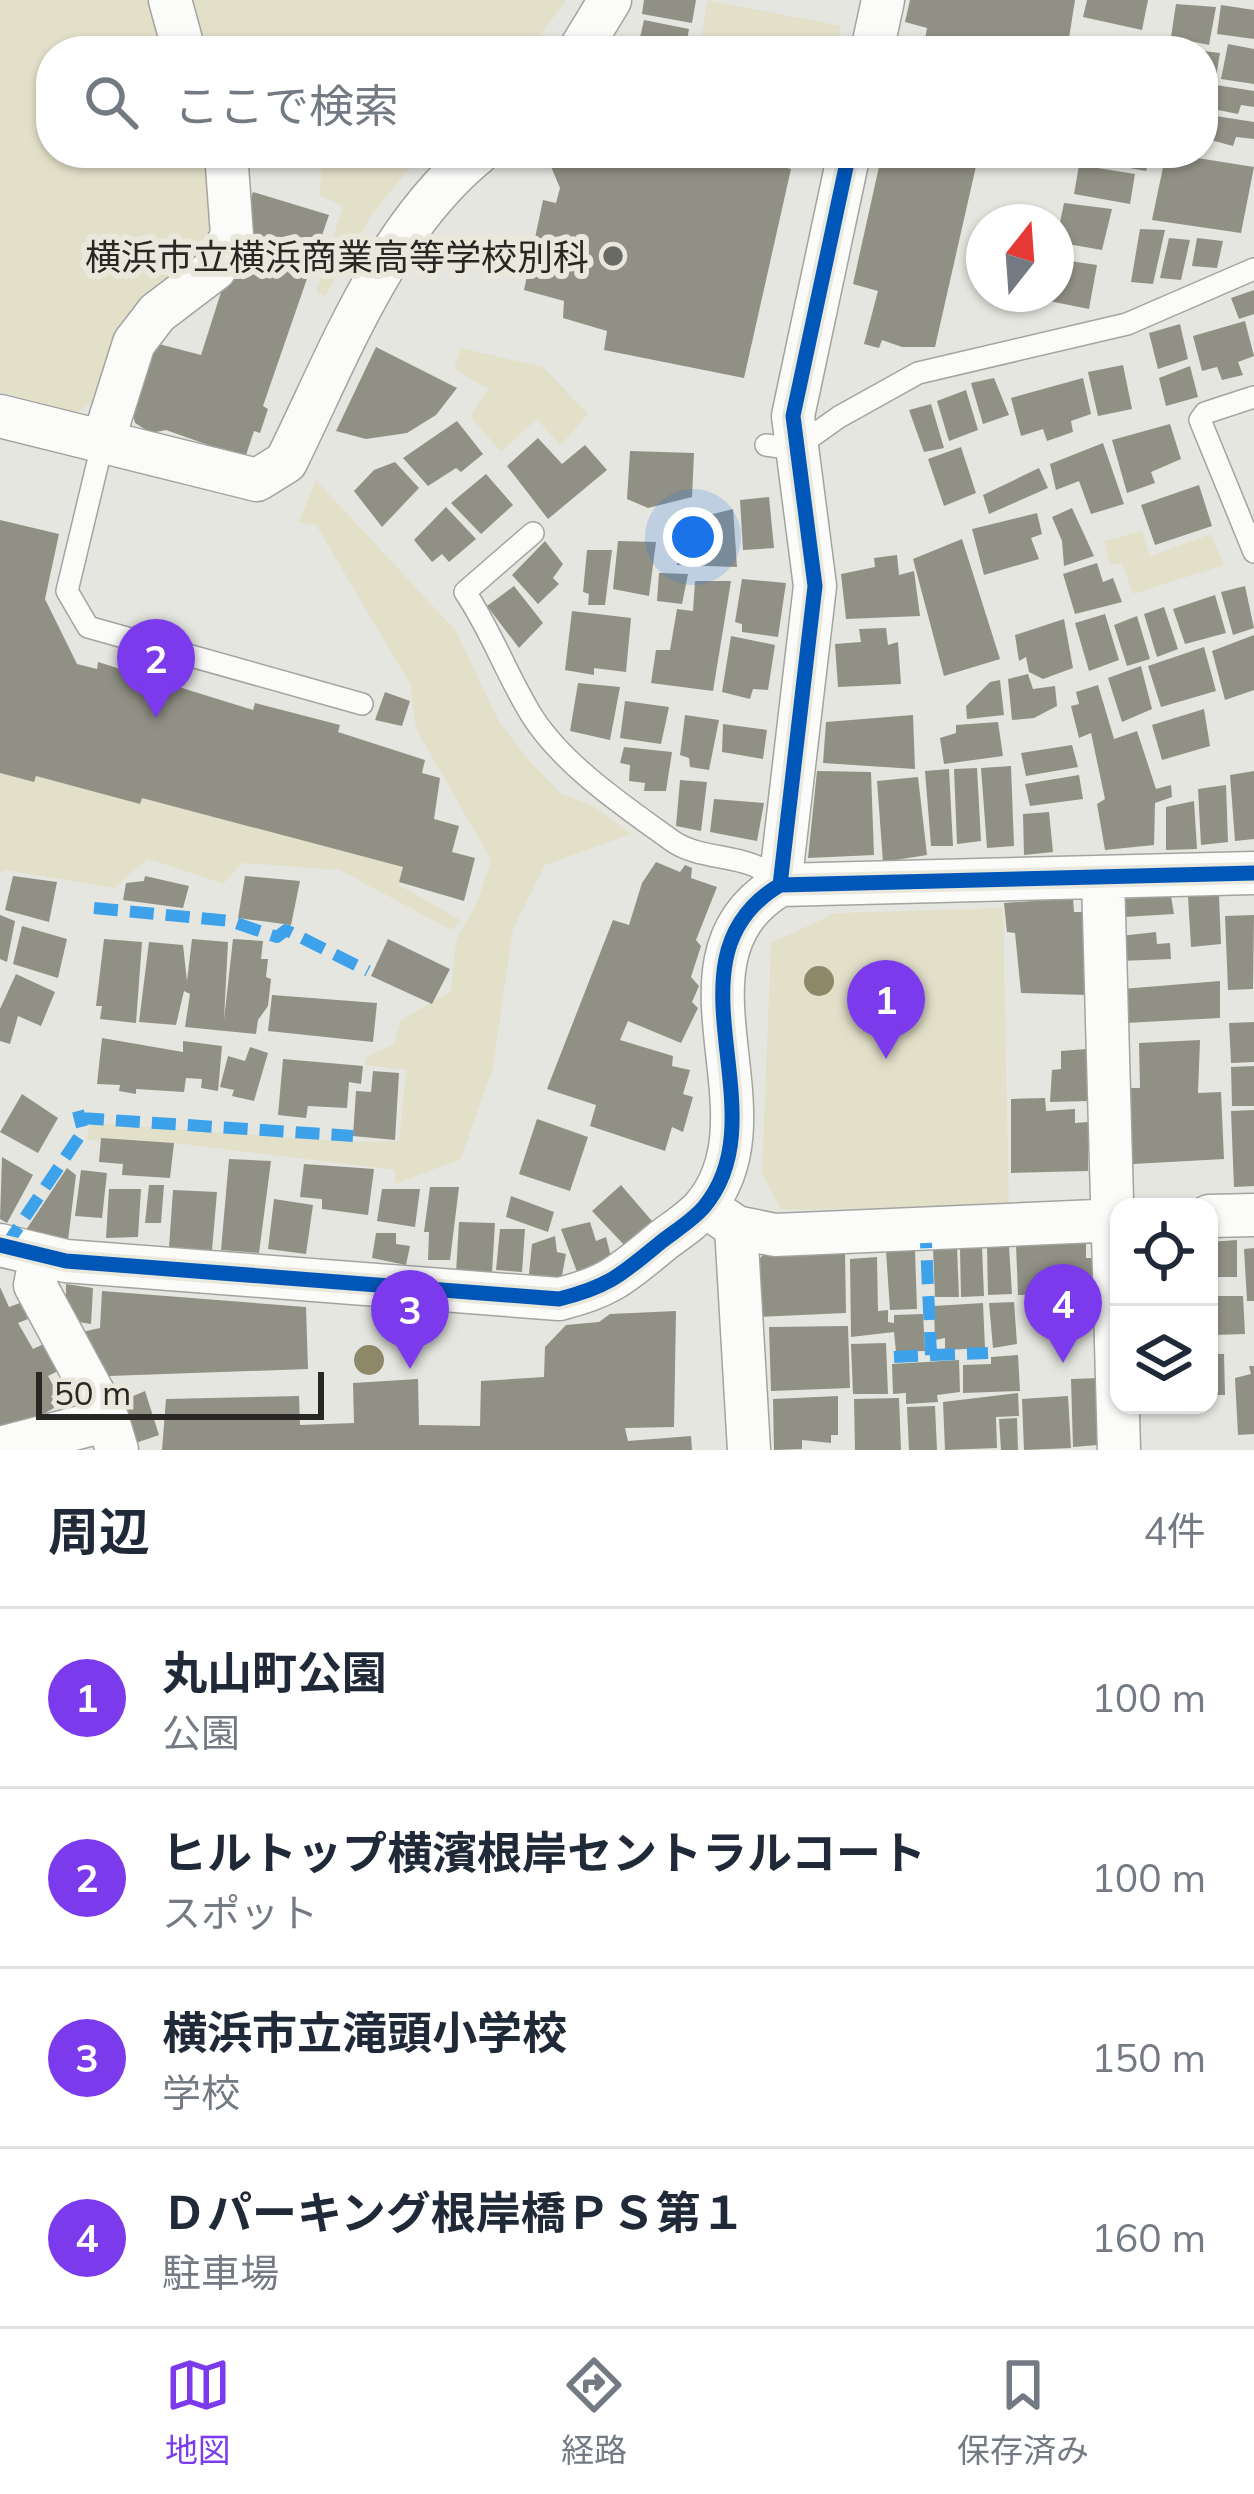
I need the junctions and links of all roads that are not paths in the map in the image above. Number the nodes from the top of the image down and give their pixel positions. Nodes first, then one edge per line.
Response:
1 (170, 0) edge
2 (610, 0) edge
3 (883, 0) edge
4 (180, 36) edge
5 (588, 36) edge
6 (875, 36) edge
7 (227, 168) edge
8 (463, 168) edge
9 (846, 168) edge
10 (1254, 269) edge
11 (1254, 397) edge
12 (0, 416) edge
13 (103, 441) junction
14 (780, 447) junction
15 (533, 533) dead end
16 (1254, 552) edge
17 (362, 704) dead end
18 (1254, 873) edge
19 (1103, 878) junction
20 (780, 885) junction
21 (1114, 1198) edge
22 (1254, 1215) edge
23 (720, 1216) junction
24 (1218, 1216) edge
25 (1110, 1220) edge
26 (0, 1245) edge
27 (41, 1256) junction
28 (1116, 1306) edge
29 (113, 1435) edge
30 (0, 1448) edge
31 (748, 1450) edge
32 (1119, 1450) edge

1 - 4 street
2 - 5 street
3 - 6 street
7 - 13 street
8 - 13 street
9 - 14 street
10 - 14 lane
11 - 16 lane
12 - 13 street
13 - 17 lane
14 - 20 street
15 - 20 lane
18 - 19 street
19 - 20 street
19 - 21 street
20 - 23 street
22 - 24 street
23 - 25 street
23 - 27 street
23 - 31 street
26 - 27 street
27 - 29 street
28 - 32 street
29 - 30 street

